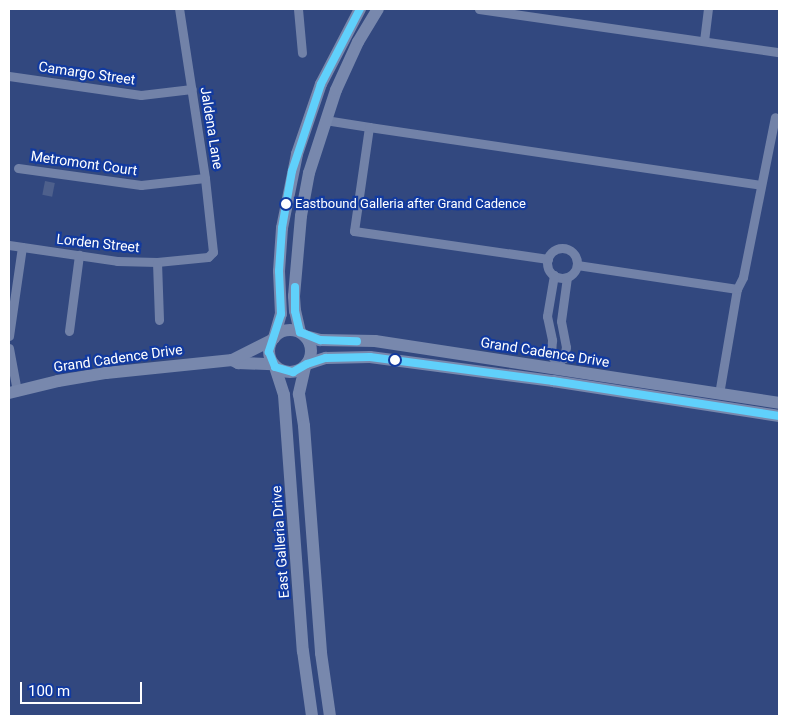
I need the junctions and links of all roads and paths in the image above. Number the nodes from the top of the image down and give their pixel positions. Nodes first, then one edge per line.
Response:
1 (179, 9) edge
2 (360, 9) edge
3 (378, 9) edge
4 (479, 9) edge
5 (708, 9) edge
6 (299, 10) edge
7 (490, 10) edge
8 (704, 41) junction
9 (779, 52) edge
10 (302, 53) dead end
11 (9, 76) edge
12 (192, 89) junction
13 (775, 117) dead end
14 (325, 120) junction
15 (368, 127) junction
16 (18, 168) dead end
17 (205, 178) junction
18 (761, 185) junction
19 (9, 245) edge
20 (22, 247) junction
21 (213, 252) joint
22 (79, 255) junction
23 (548, 259) junction
24 (157, 262) junction
25 (577, 264) junction
26 (554, 275) junction
27 (567, 277) junction
28 (737, 290) junction
29 (159, 320) dead end
30 (69, 331) dead end
31 (302, 334) junction
32 (9, 336) edge
33 (273, 339) junction
34 (9, 348) edge
35 (232, 360) junction
36 (274, 365) junction
37 (306, 366) junction
38 (556, 371) junction
39 (13, 392) edge
40 (719, 394) junction
41 (779, 403) edge
42 (779, 416) edge
43 (312, 716) edge
44 (330, 716) edge

1 - 12 street, Jaldena Lane
2 - 33 main road
3 - 14 main road
4 - 7 street
5 - 8 street
6 - 10 street
7 - 8 street
8 - 9 street
11 - 12 street, Camargo Street
12 - 17 street, Jaldena Lane
13 - 18 street
14 - 15 street
14 - 31 main road
15 - 18 street
15 - 23 street
16 - 17 street, Metromont Court
17 - 21 street, Jaldena Lane
18 - 28 street
19 - 20 street, Lorden Street
20 - 22 street, Lorden Street
20 - 32 street
21 - 24 street, Lorden Street
22 - 24 street, Lorden Street
22 - 30 street
23 - 25 street
23 - 26 street
24 - 29 street
25 - 27 street
25 - 28 street
26 - 27 street
26 - 38 street
27 - 38 street
28 - 40 street
31 - 33 main road
31 - 37 main road
31 - 38 main road, Grand Cadence Drive
33 - 35 main road, Grand Cadence Drive
33 - 36 main road
34 - 39 street
35 - 36 main road, Grand Cadence Drive
35 - 39 main road, Grand Cadence Drive
36 - 37 main road
36 - 43 main road, East Galleria Drive
37 - 38 main road, Grand Cadence Drive
37 - 44 main road
38 - 40 main road, Grand Cadence Drive
38 - 42 main road, Grand Cadence Drive
40 - 41 main road, Grand Cadence Drive

